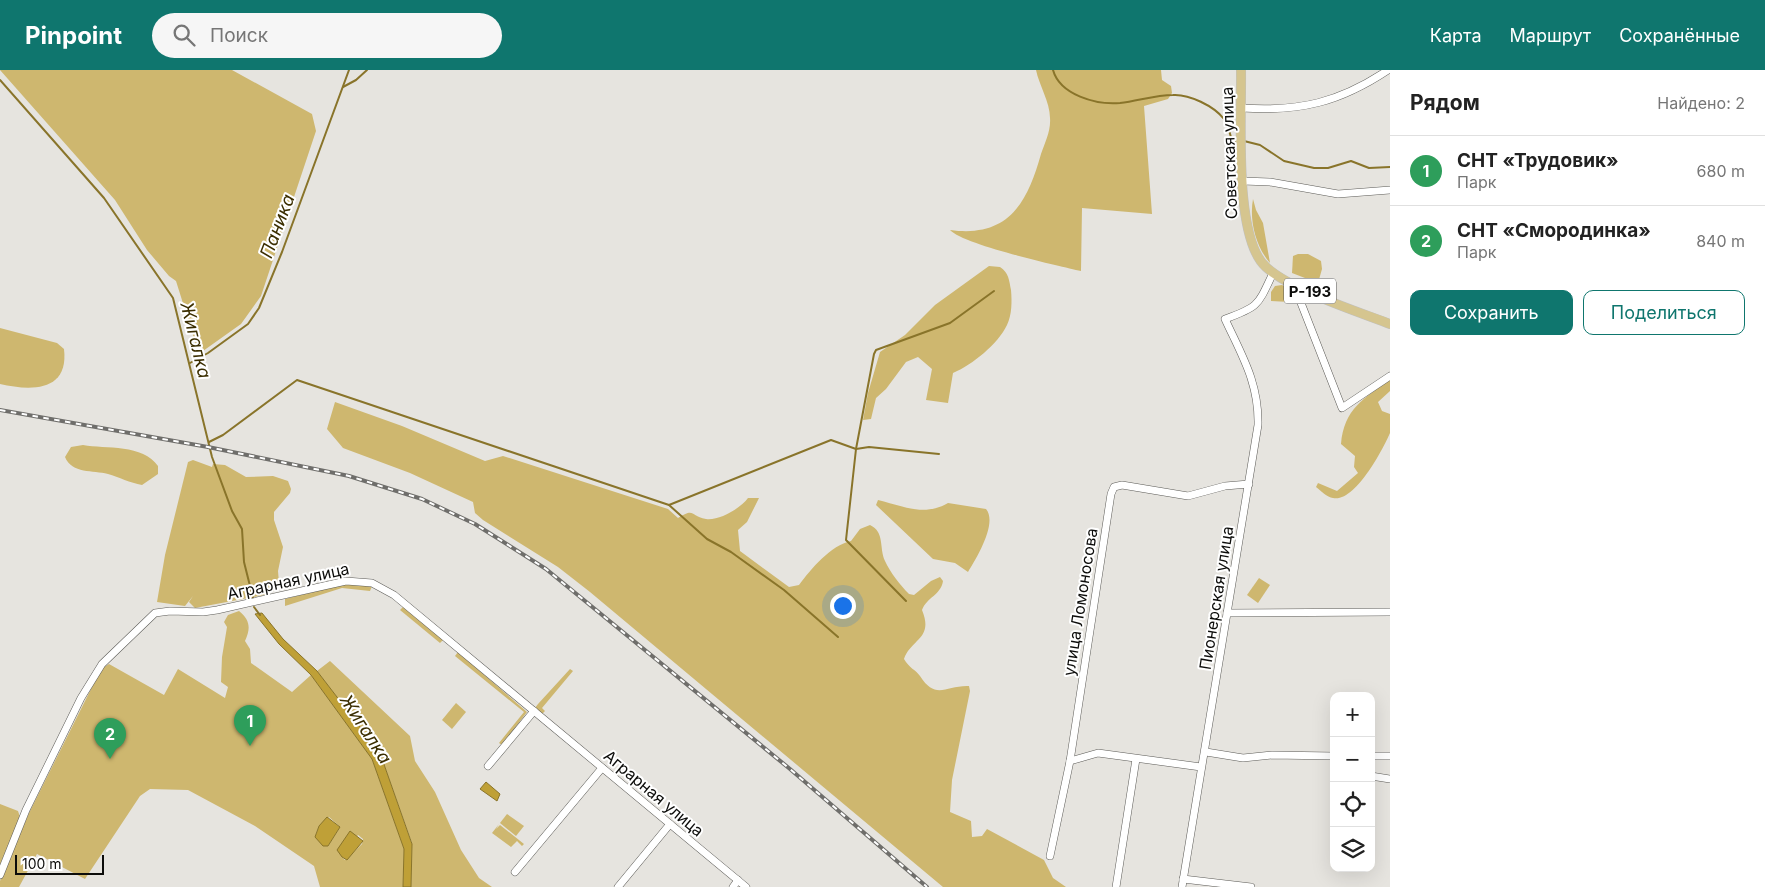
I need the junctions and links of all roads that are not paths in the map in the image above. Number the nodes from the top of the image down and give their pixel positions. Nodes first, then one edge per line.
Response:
1 (1241, 70) edge
2 (1388, 70) edge
3 (1242, 108) junction
4 (1243, 181) junction
5 (1390, 190) edge
6 (1274, 273) junction
7 (1305, 289) junction
8 (1390, 324) edge
9 (1390, 376) edge
10 (1249, 484) junction
11 (1390, 612) edge
12 (1228, 613) junction
13 (534, 711) junction
14 (1206, 752) junction
15 (1330, 756) edge
16 (1375, 756) edge
17 (1390, 756) edge
18 (1136, 759) junction
19 (1070, 760) junction
20 (488, 766) dead end
21 (1201, 767) junction
22 (602, 768) junction
23 (1375, 776) edge
24 (1390, 778) edge
25 (670, 824) junction
26 (1050, 856) dead end
27 (515, 872) dead end
28 (0, 875) edge
29 (1184, 878) junction
30 (738, 880) junction
31 (618, 887) edge
32 (733, 887) edge
33 (746, 887) edge
34 (1116, 887) edge
35 (1182, 887) edge
36 (1251, 887) edge

1 - 3 main road, Советская улица / Р-193
2 - 3 street
3 - 4 main road, Советская улица / Р-193
4 - 5 street
4 - 6 main road, Советская улица / Р-193
6 - 7 main road, Р-193
6 - 10 street, Пионерская улица
7 - 8 main road, Р-193
7 - 9 street
10 - 12 street, Пионерская улица
10 - 19 street, улица Ломоносова
11 - 12 street
12 - 14 street, Пионерская улица
13 - 20 street
13 - 22 street, Аграрная улица
13 - 28 street, Аграрная улица
14 - 15 street
14 - 21 street, Пионерская улица
16 - 17 street
18 - 19 street
18 - 21 street
18 - 34 street
19 - 26 street, улица Ломоносова
21 - 29 street, Пионерская улица
22 - 25 street, Аграрная улица
22 - 27 street
23 - 24 street
25 - 30 street, Аграрная улица
25 - 31 street
29 - 35 street, Пионерская улица
29 - 36 street
30 - 32 street
30 - 33 street, Аграрная улица

